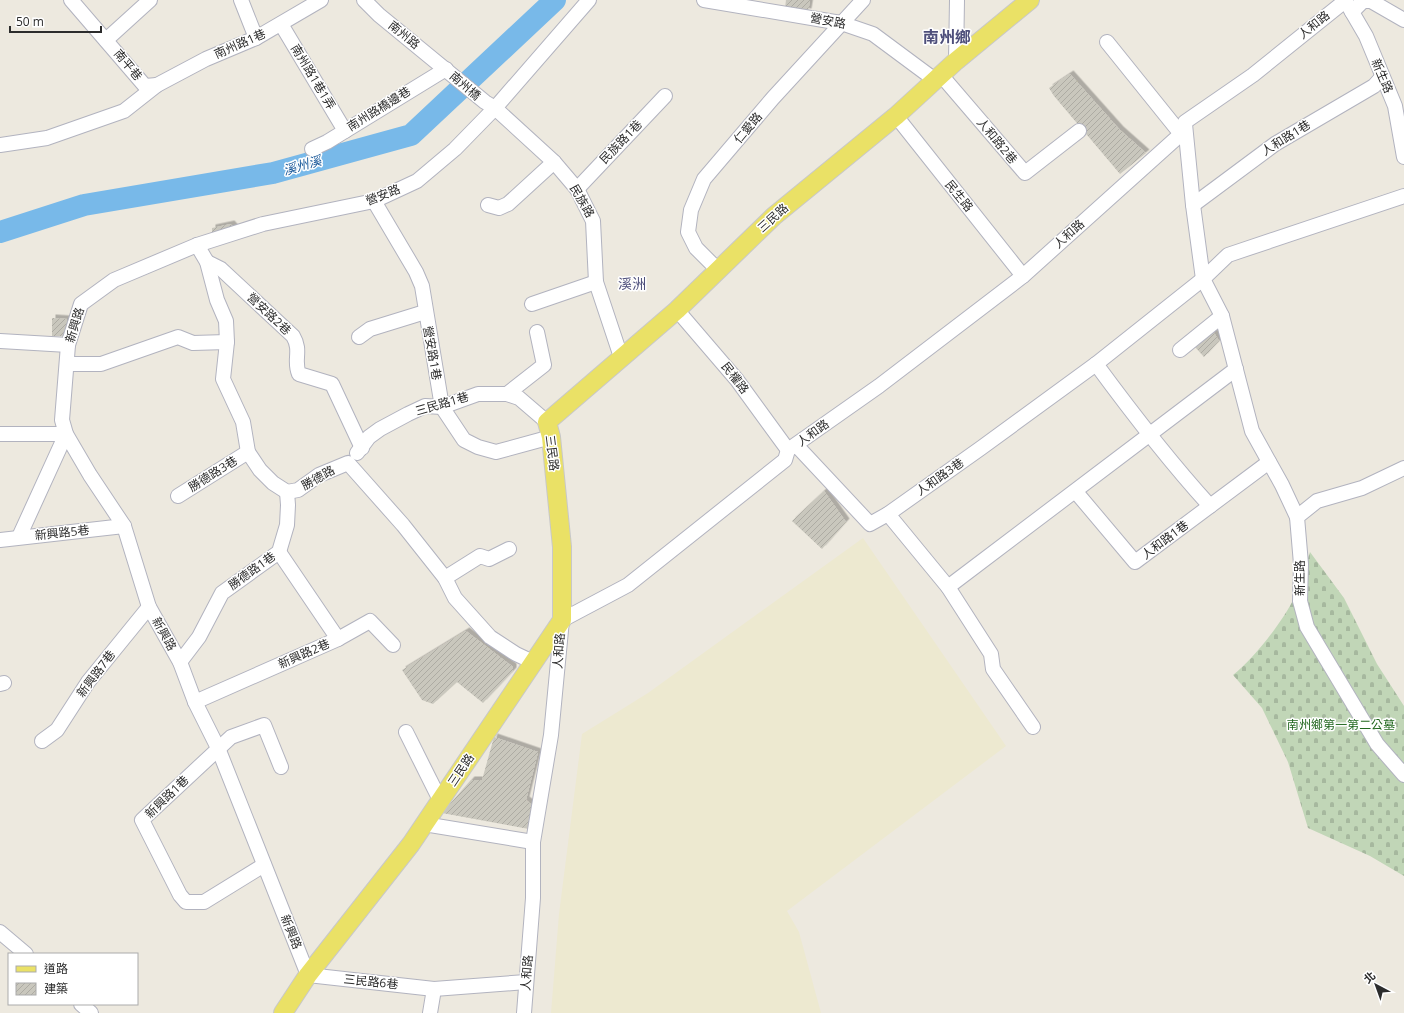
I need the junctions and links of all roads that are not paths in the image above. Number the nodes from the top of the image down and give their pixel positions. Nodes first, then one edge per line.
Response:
1 (71, 0) edge
2 (150, 0) edge
3 (241, 0) edge
4 (321, 0) edge
5 (364, 0) edge
6 (589, 0) edge
7 (704, 0) edge
8 (863, 0) edge
9 (957, 0) edge
10 (1030, 0) edge
11 (1347, 4) edge
12 (1404, 20) edge
13 (841, 23) junction
14 (281, 24) junction
15 (256, 38) junction
16 (106, 40) junction
17 (1107, 42) dead end
18 (956, 61) junction
19 (446, 69) junction
20 (1382, 77) junction
21 (938, 78) junction
22 (156, 85) junction
23 (665, 96) dead end
24 (490, 105) junction
25 (896, 116) junction
26 (1183, 128) junction
27 (345, 131) junction
28 (1079, 131) dead end
29 (0, 145) edge
30 (312, 149) dead end
31 (1404, 157) edge
32 (554, 162) junction
33 (577, 189) junction
34 (1404, 196) edge
35 (374, 201) junction
36 (488, 205) dead end
37 (1193, 205) junction
38 (197, 245) junction
39 (207, 262) junction
40 (719, 271) junction
41 (1023, 276) junction
42 (1204, 279) junction
43 (596, 282) junction
44 (90, 296) joint
45 (532, 304) dead end
46 (677, 310) junction
47 (425, 312) junction
48 (1222, 316) junction
49 (537, 332) dead end
50 (359, 337) dead end
51 (0, 341) edge
52 (227, 342) junction
53 (68, 345) junction
54 (1180, 350) dead end
55 (621, 357) junction
56 (68, 364) junction
57 (1096, 364) junction
58 (1236, 369) junction
59 (507, 394) junction
60 (442, 407) junction
61 (549, 430) junction
62 (0, 434) edge
63 (66, 434) junction
64 (1148, 434) junction
65 (792, 447) junction
66 (362, 448) junction
67 (248, 452) junction
68 (1269, 462) junction
69 (348, 464) junction
70 (1404, 468) edge
71 (287, 492) junction
72 (1076, 492) junction
73 (178, 496) dead end
74 (1210, 506) junction
75 (888, 514) junction
76 (1297, 517) junction
77 (124, 526) junction
78 (19, 538) junction
79 (0, 540) edge
80 (509, 549) dead end
81 (279, 552) junction
82 (445, 578) junction
83 (948, 587) junction
84 (149, 607) junction
85 (562, 620) junction
86 (338, 639) junction
87 (393, 645) dead end
88 (180, 662) junction
89 (533, 662) junction
90 (195, 702) junction
91 (1033, 727) dead end
92 (406, 732) dead end
93 (42, 741) dead end
94 (218, 748) junction
95 (281, 767) dead end
96 (1404, 775) edge
97 (440, 800) junction
98 (424, 824) junction
99 (533, 842) junction
100 (264, 865) junction
101 (0, 932) edge
102 (23, 951) edge
103 (308, 975) junction
104 (526, 982) junction
105 (434, 989) junction
106 (82, 1005) edge
107 (91, 1013) edge
108 (283, 1013) edge
109 (430, 1013) edge
110 (524, 1013) edge

1 - 16 street, 南平巷
2 - 16 street
3 - 15 street
4 - 14 street, 南州路1巷
5 - 19 street, 南州路
6 - 24 street, 營安路
7 - 13 street, 營安路
8 - 13 street, 仁愛路
9 - 18 street
10 - 18 main road, 三民路
11 - 12 street, 人和路
11 - 20 street, 新生路
11 - 26 street, 人和路
13 - 21 street, 營安路
13 - 40 street, 仁愛路
14 - 15 street, 南州路1巷
14 - 27 street, 南州路1巷1弄
15 - 22 street, 南州路1巷
16 - 22 street, 南平巷
17 - 26 street
18 - 21 main road, 三民路
19 - 24 street, 南州橋
19 - 27 street, 南州路橋邊巷
20 - 31 street, 新生路
20 - 37 street, 人和路1巷
21 - 25 main road, 三民路
21 - 28 street, 人和路2巷
22 - 29 street, 南州路1巷
23 - 33 street, 民族路1巷
24 - 32 street, 民族路
24 - 35 street, 營安路
25 - 40 main road, 三民路
25 - 41 street, 民生路
26 - 37 street
26 - 41 street, 人和路
27 - 30 street, 南州路橋邊巷
32 - 33 street, 民族路
32 - 36 street
33 - 43 street, 民族路
34 - 42 street
35 - 38 street, 營安路
35 - 47 street, 營安路1巷
37 - 42 street
38 - 39 street, 勝德路
38 - 44 street, 營安路
39 - 52 street, 勝德路
39 - 66 street, 營安路2巷
40 - 46 main road, 三民路
41 - 65 street, 人和路
42 - 48 street
42 - 57 street
43 - 45 street
43 - 55 street, 民族路
44 - 53 street, 新興路
46 - 55 main road, 三民路
46 - 65 street, 民權路
47 - 50 street, 營安路1巷
47 - 60 street, 營安路1巷
48 - 54 street
48 - 58 street
49 - 59 street
51 - 53 street
52 - 56 street
52 - 67 street, 勝德路
53 - 56 street, 新興路
55 - 61 main road, 三民路
56 - 63 street, 新興路
57 - 64 street
57 - 75 street, 人和路3巷
58 - 64 street
58 - 68 street
59 - 60 street, 三民路1巷
59 - 61 street, 三民路1巷
60 - 61 street, 營安路1巷
60 - 66 street, 三民路1巷
61 - 85 main road, 三民路
62 - 63 street
63 - 77 street, 新興路
63 - 78 street
64 - 72 street
64 - 74 street
65 - 75 street, 人和路3巷
65 - 85 street, 人和路
66 - 69 street, 三民路1巷
67 - 71 street, 勝德路
67 - 73 street, 勝德路3巷
68 - 74 street, 人和路1巷
68 - 76 street
69 - 71 street, 勝德路
69 - 82 street, 勝德路
70 - 76 street
71 - 81 street, 勝德路1巷
72 - 74 street, 人和路1巷
72 - 83 street
75 - 83 street
76 - 96 street, 新生路
77 - 78 street, 新興路5巷
77 - 84 street, 新興路
78 - 79 street, 新興路5巷
80 - 82 street
81 - 86 street, 新興路2巷
81 - 88 street, 勝德路1巷
82 - 89 street, 勝德路
83 - 91 street
84 - 88 street, 新興路
84 - 93 street, 新興路7巷
85 - 89 main road, 三民路
85 - 99 street, 人和路
86 - 87 street
86 - 90 street, 新興路2巷
88 - 90 street, 新興路
89 - 97 main road, 三民路
90 - 94 street, 新興路
92 - 97 street
94 - 95 street, 新興路1巷
94 - 100 street, 新興路
94 - 100 street, 新興路1巷
97 - 98 main road, 三民路
98 - 99 street
98 - 103 main road, 三民路
99 - 104 street, 人和路
100 - 103 street, 新興路
101 - 102 street
103 - 105 street, 三民路6巷
103 - 108 main road, 三民路
104 - 105 street, 三民路6巷
104 - 110 street, 人和路
105 - 109 street
106 - 107 street

